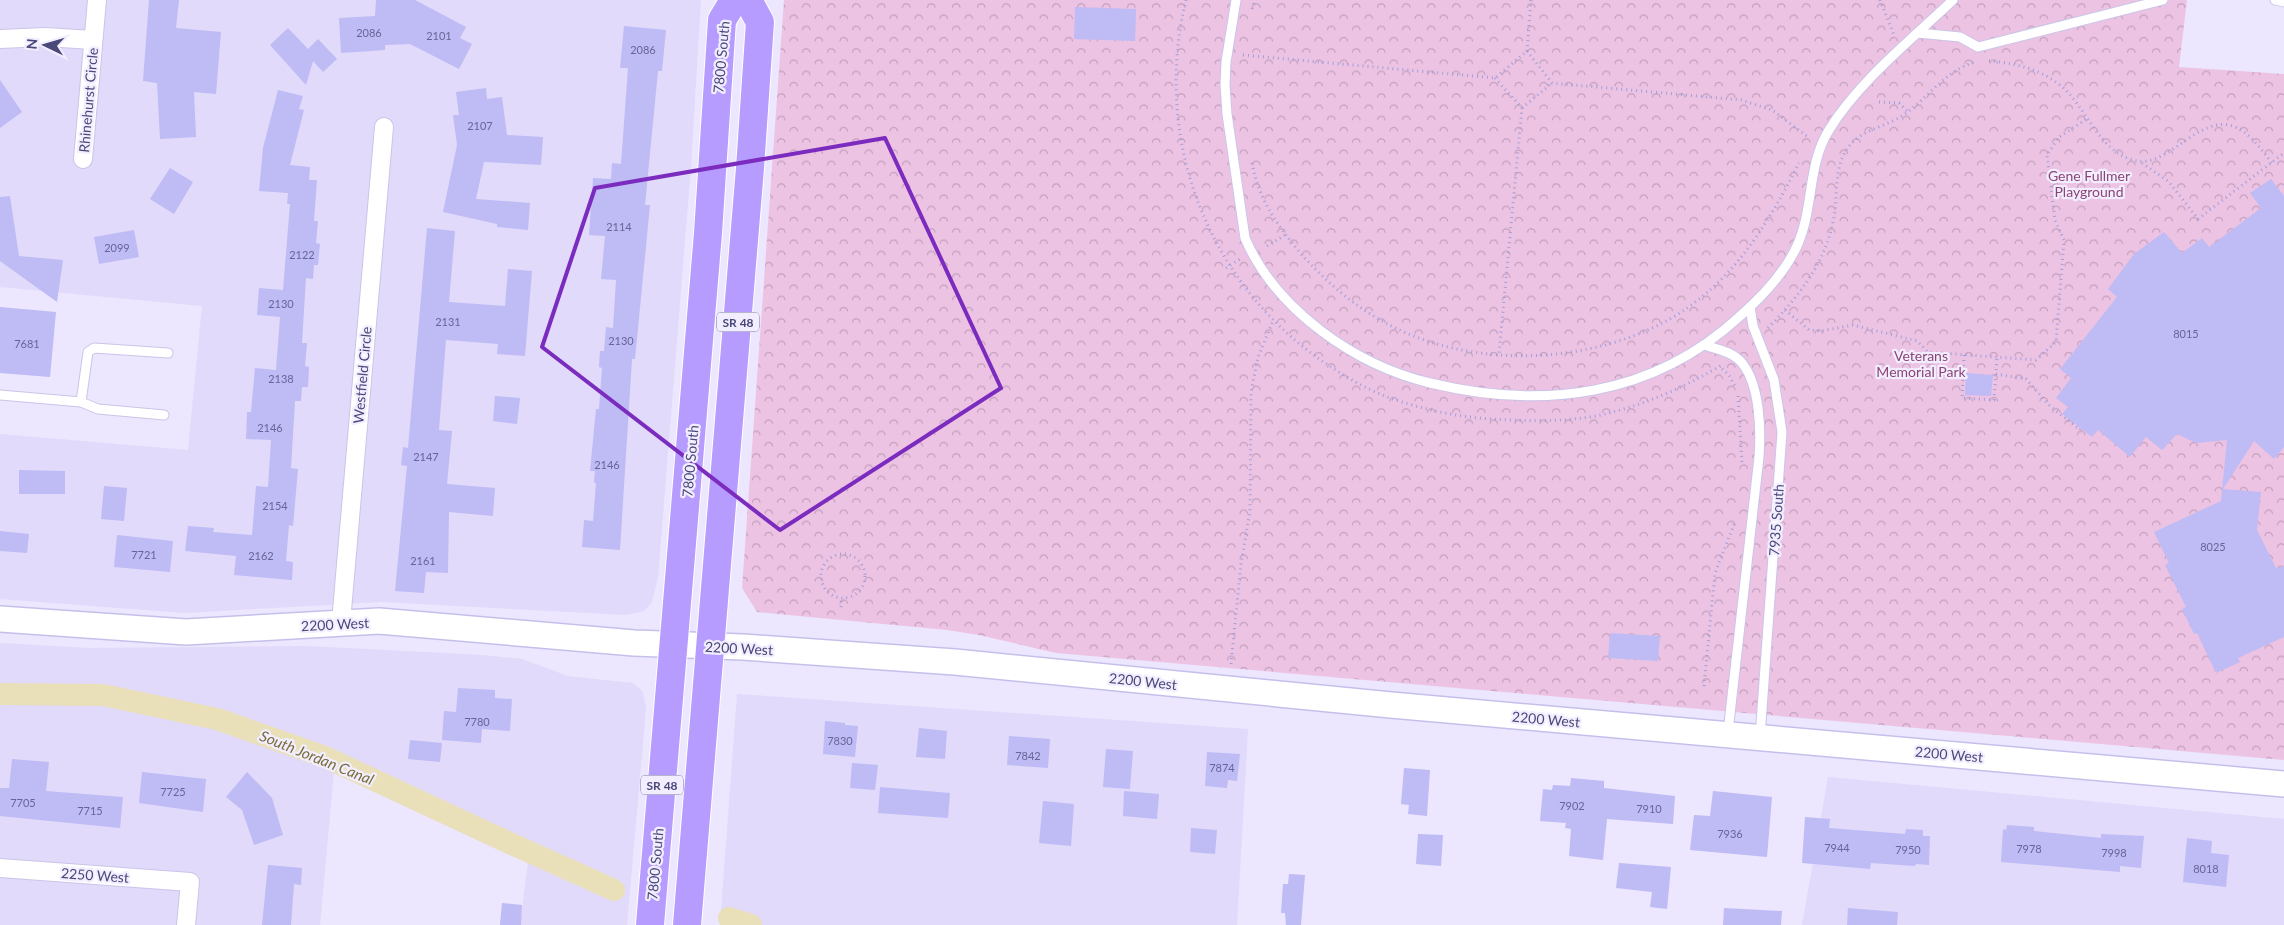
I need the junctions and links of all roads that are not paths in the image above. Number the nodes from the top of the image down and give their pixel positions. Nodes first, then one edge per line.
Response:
1 (97, 0) edge
2 (734, 0) edge
3 (748, 0) edge
4 (1236, 0) edge
5 (1953, 0) edge
6 (2163, 0) edge
7 (2275, 0) edge
8 (2284, 2) edge
9 (1918, 33) junction
10 (0, 40) edge
11 (93, 40) junction
12 (384, 127) dead end
13 (83, 159) dead end
14 (1750, 308) junction
15 (1704, 345) junction
16 (168, 353) dead end
17 (0, 395) edge
18 (81, 402) junction
19 (164, 415) dead end
20 (0, 619) edge
21 (341, 622) junction
22 (674, 645) junction
23 (712, 646) junction
24 (1728, 735) junction
25 (1760, 737) junction
26 (2284, 784) edge
27 (0, 868) edge
28 (186, 925) edge
29 (650, 925) edge
30 (687, 925) edge

1 - 11 street, Rhinehurst Circle
2 - 22 main road, 7800 South / SR 48
3 - 23 main road, SR 48
4 - 15 lane
5 - 9 lane
6 - 9 lane
7 - 8 lane
9 - 14 lane
10 - 11 street
11 - 13 street, Rhinehurst Circle
12 - 21 street, Westfield Circle
14 - 15 lane
14 - 25 lane, 7935 South
15 - 24 lane, 7935 South
16 - 18 lane
17 - 18 lane
18 - 19 lane
20 - 21 street, 2200 West
21 - 22 street, 2200 West
22 - 23 street, 2200 West
22 - 29 main road, 7800 South / SR 48
23 - 24 street, 2200 West
23 - 30 main road, SR 48
24 - 25 street, 2200 West
25 - 26 street, 2200 West
27 - 28 street, 2250 West

